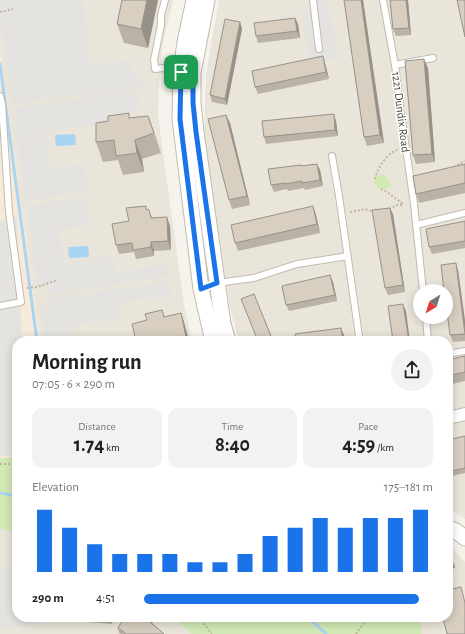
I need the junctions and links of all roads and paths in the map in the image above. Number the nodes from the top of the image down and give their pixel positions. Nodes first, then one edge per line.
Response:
1 (165, 0) edge
2 (197, 0) edge
3 (313, 0) edge
4 (383, 0) edge
5 (13, 9) dead end
6 (0, 12) edge
7 (319, 50) dead end
8 (433, 58) dead end
9 (395, 65) junction
10 (187, 73) junction
11 (0, 96) edge
12 (406, 147) junction
13 (332, 156) dead end
14 (465, 161) edge
15 (453, 168) edge
16 (375, 179) dead end
17 (381, 189) dead end
18 (414, 204) junction
19 (403, 205) junction
20 (387, 210) edge
21 (376, 213) edge
22 (465, 213) edge
23 (342, 214) junction
24 (416, 225) junction
25 (348, 256) junction
26 (57, 280) dead end
27 (217, 283) junction
28 (422, 284) edge
29 (26, 289) dead end
30 (201, 289) junction
31 (0, 306) edge
32 (427, 324) edge
33 (212, 336) edge
34 (227, 336) edge
35 (359, 336) dead end
36 (428, 336) edge
37 (465, 351) edge
38 (453, 353) edge
39 (465, 414) edge
40 (453, 417) edge
41 (0, 464) edge
42 (12, 464) edge
43 (453, 530) edge
44 (465, 538) edge
45 (203, 622) edge
46 (364, 622) edge
47 (212, 634) edge
48 (356, 634) edge

1 - 10 lane
2 - 10 street
3 - 7 lane
4 - 9 lane, 1221 Dundix Road
5 - 6 path
8 - 9 lane
9 - 12 lane, 1221 Dundix Road
10 - 27 street
10 - 30 street
11 - 31 lane
12 - 16 path
12 - 18 lane, 1221 Dundix Road
13 - 23 lane
14 - 15 path
17 - 19 path
18 - 19 path
18 - 24 lane, 1221 Dundix Road
19 - 20 path
21 - 23 path
22 - 24 lane
23 - 25 lane
24 - 28 lane, 1221 Dundix Road
25 - 27 lane
25 - 35 lane
26 - 29 path
27 - 30 lane
27 - 34 street
30 - 33 street
32 - 36 lane
37 - 38 lane
39 - 40 street
41 - 42 path
43 - 44 street
45 - 47 path
46 - 48 path

